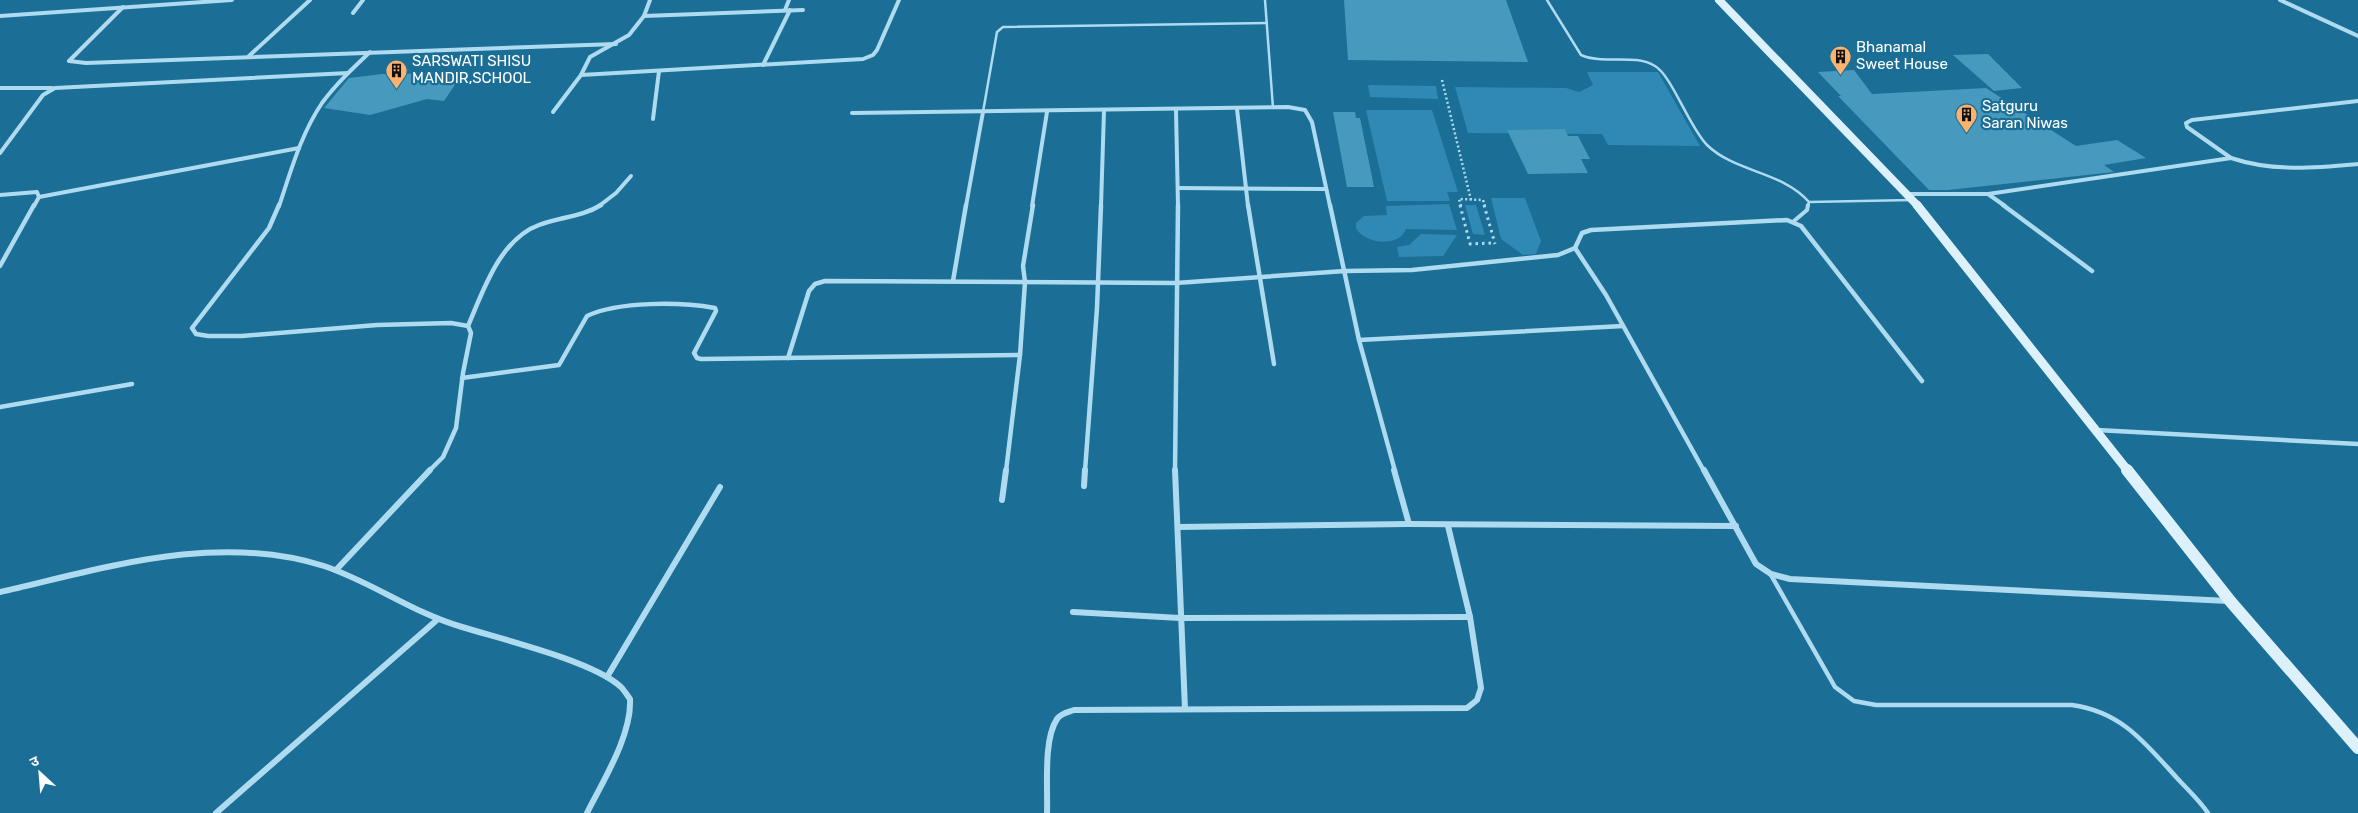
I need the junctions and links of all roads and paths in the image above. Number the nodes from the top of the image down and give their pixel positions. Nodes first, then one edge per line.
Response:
1 (213, 0) edge
2 (232, 0) edge
3 (310, 0) edge
4 (363, 0) edge
5 (650, 0) edge
6 (789, 0) edge
7 (899, 0) edge
8 (1265, 0) edge
9 (1547, 0) edge
10 (1719, 0) edge
11 (2280, 0) edge
12 (123, 7) junction
13 (785, 10) junction
14 (790, 10) junction
15 (803, 10) dead end
16 (353, 13) dead end
17 (0, 16) edge
18 (644, 16) junction
19 (1267, 24) junction
20 (2358, 36) edge
21 (616, 44) junction
22 (370, 52) junction
23 (249, 56) junction
24 (763, 65) junction
25 (659, 71) junction
26 (348, 73) junction
27 (580, 76) junction
28 (1442, 80) dead end
29 (0, 88) edge
30 (55, 88) junction
31 (2358, 101) edge
32 (1273, 108) junction
33 (1237, 109) junction
34 (1176, 110) junction
35 (1104, 111) junction
36 (553, 112) dead end
37 (983, 112) junction
38 (1047, 112) junction
39 (852, 113) dead end
40 (653, 120) dead end
41 (2, 147) edge
42 (299, 148) junction
43 (0, 153) edge
44 (2231, 158) junction
45 (2358, 164) edge
46 (632, 176) dead end
47 (1178, 188) junction
48 (1245, 189) junction
49 (1325, 189) junction
50 (1988, 194) junction
51 (0, 195) edge
52 (39, 197) junction
53 (1910, 197) junction
54 (1471, 200) junction
55 (1809, 202) junction
56 (1794, 221) junction
57 (1470, 244) dead end
58 (1495, 244) dead end
59 (1574, 248) junction
60 (0, 266) edge
61 (1345, 271) junction
62 (2092, 271) dead end
63 (1260, 276) junction
64 (953, 281) junction
65 (1025, 282) junction
66 (1098, 282) junction
67 (1176, 283) junction
68 (468, 326) junction
69 (1623, 326) junction
70 (1359, 340) junction
71 (1020, 355) junction
72 (788, 358) junction
73 (1274, 364) dead end
74 (462, 378) junction
75 (1922, 381) dead end
76 (132, 384) dead end
77 (0, 407) edge
78 (2097, 430) junction
79 (2358, 444) edge
80 (1084, 486) dead end
81 (720, 487) dead end
82 (1002, 500) dead end
83 (1409, 524) junction
84 (1448, 526) junction
85 (1736, 526) junction
86 (1178, 527) junction
87 (336, 570) junction
88 (1771, 574) junction
89 (0, 592) edge
90 (2231, 602) junction
91 (1073, 612) dead end
92 (1470, 617) junction
93 (1180, 618) junction
94 (438, 620) junction
95 (607, 676) junction
96 (1185, 709) junction
97 (2358, 748) edge
98 (216, 813) edge
99 (588, 813) edge
100 (1047, 813) edge
101 (2208, 813) edge

1 - 2 street
1 - 12 street
3 - 23 street
4 - 16 street
5 - 18 street
6 - 13 street
7 - 24 street
8 - 19 lane
9 - 55 lane
10 - 53 street
11 - 20 street
12 - 17 street
12 - 23 street
13 - 14 street
13 - 18 street
14 - 15 street
14 - 24 street
18 - 21 street
19 - 32 lane
19 - 37 lane
21 - 22 street
21 - 27 street
22 - 23 street
22 - 26 street
24 - 25 street
25 - 27 street
25 - 40 street
26 - 30 street
26 - 42 street
27 - 36 street
28 - 54 path
29 - 30 street
30 - 41 street
31 - 44 street
32 - 33 street
32 - 49 street
33 - 34 street
33 - 48 street
34 - 35 street
34 - 47 street
35 - 38 street
35 - 66 street
37 - 38 street
37 - 39 street
37 - 64 street
38 - 65 street
41 - 43 street
42 - 52 street
42 - 68 street
44 - 45 street
44 - 50 street
46 - 68 street
47 - 48 street
47 - 67 street
48 - 49 street
48 - 63 street
49 - 61 street
50 - 53 street
50 - 62 street
51 - 52 street
52 - 60 street
53 - 55 lane
53 - 78 street
54 - 57 path
54 - 58 path
55 - 56 lane
56 - 59 street
56 - 75 street
59 - 61 street
59 - 69 street
61 - 63 street
61 - 70 street
63 - 67 street
63 - 73 street
64 - 65 street
64 - 72 street
65 - 66 street
65 - 71 street
66 - 67 street
66 - 80 street
67 - 86 street
68 - 74 street
69 - 70 street
69 - 85 street
70 - 83 street
71 - 72 street
71 - 82 street
72 - 74 street
74 - 87 street
76 - 77 street
78 - 79 street
78 - 90 street
81 - 95 street
83 - 84 street
83 - 86 street
84 - 85 street
84 - 92 street
85 - 88 street
86 - 93 street
87 - 89 street
87 - 94 street
88 - 90 street
88 - 101 lane
90 - 97 street
91 - 93 street
92 - 93 street
92 - 96 street
93 - 96 street
94 - 95 street
94 - 98 street
95 - 99 street
96 - 100 street

